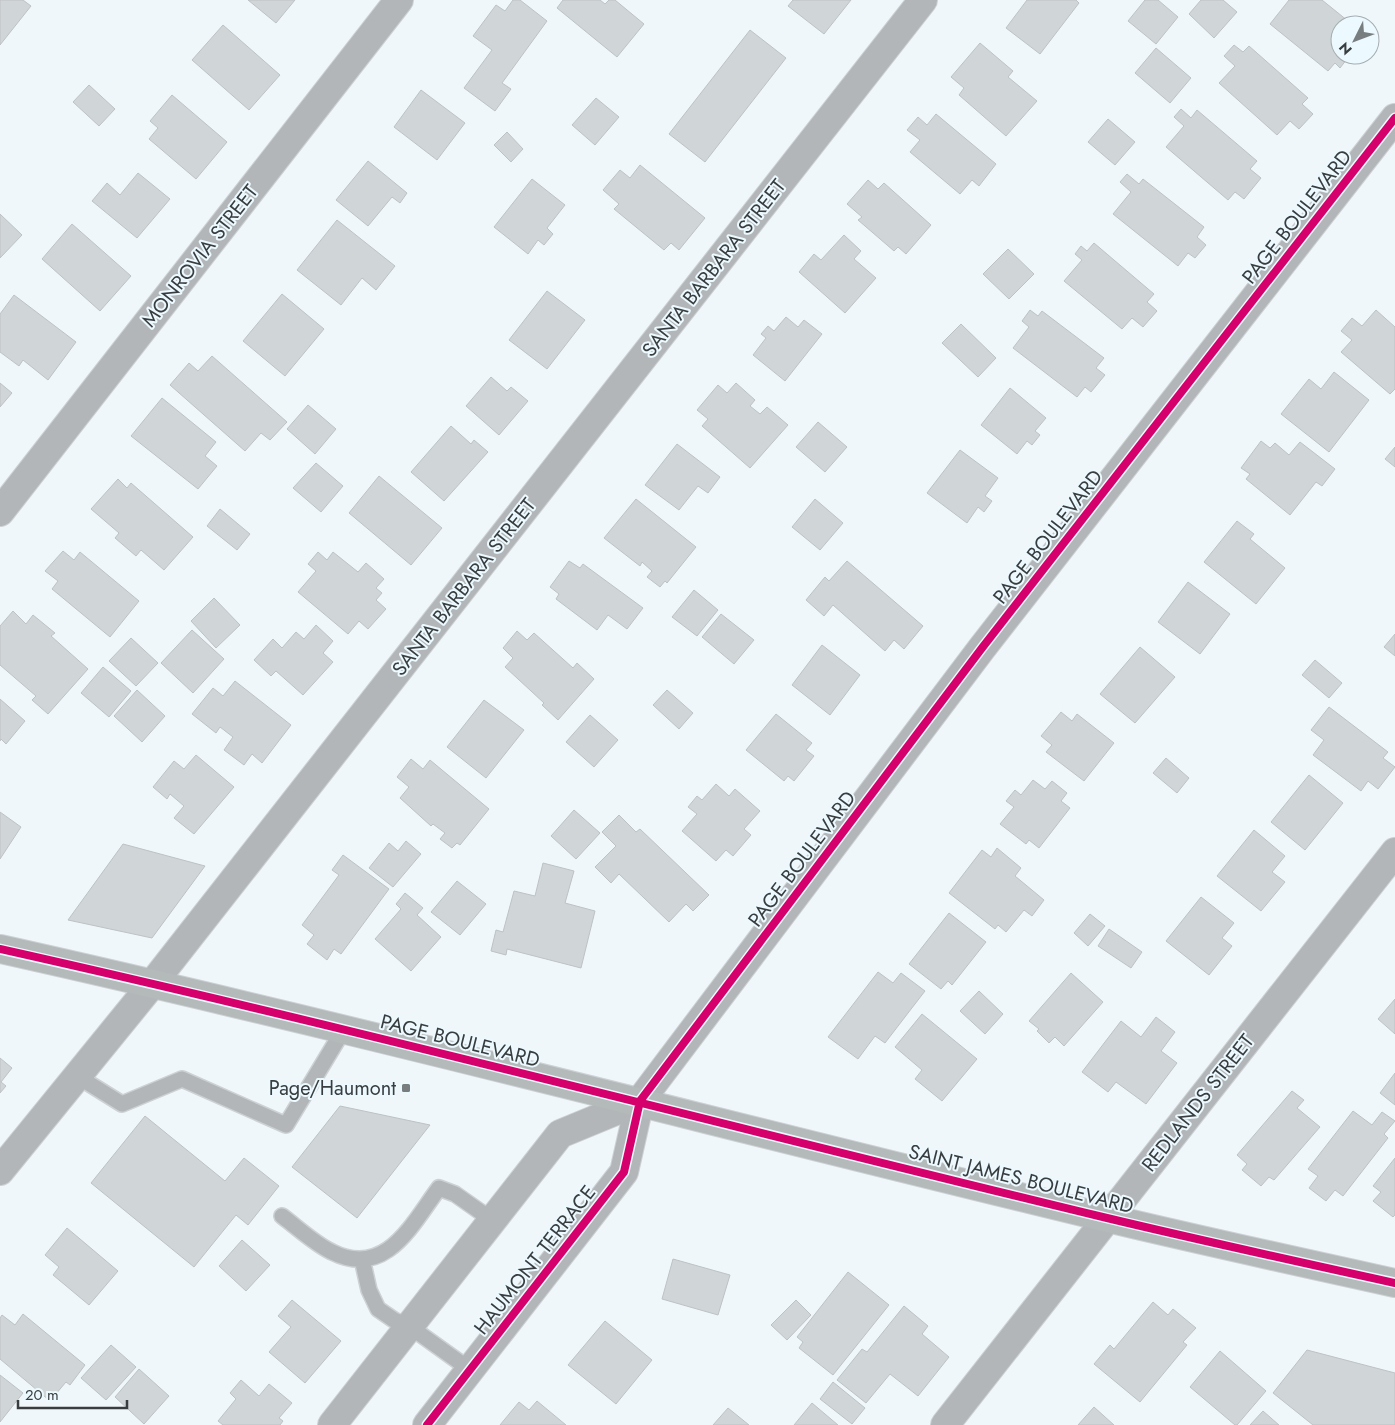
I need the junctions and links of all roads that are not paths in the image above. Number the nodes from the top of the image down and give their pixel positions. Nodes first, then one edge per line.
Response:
1 (399, 0) edge
2 (923, 0) edge
3 (1395, 118) edge
4 (0, 512) edge
5 (1395, 852) edge
6 (0, 949) edge
7 (153, 983) junction
8 (344, 1029) junction
9 (77, 1076) junction
10 (640, 1101) junction
11 (0, 1171) edge
12 (282, 1216) dead end
13 (1109, 1218) junction
14 (492, 1220) junction
15 (362, 1259) junction
16 (1395, 1283) edge
17 (409, 1326) junction
18 (470, 1369) junction
19 (332, 1425) edge
20 (427, 1425) edge
21 (945, 1425) edge

1 - 4 street, MONROVIA STREET
2 - 7 street, SANTA BARBARA STREET
3 - 10 street, PAGE BOULEVARD
5 - 13 street, REDLANDS STREET
6 - 7 main road, PAGE BOULEVARD
7 - 8 main road, PAGE BOULEVARD
7 - 9 street, SANTA BARBARA STREET
8 - 9 lane
8 - 10 main road, PAGE BOULEVARD
9 - 11 street, SANTA BARBARA STREET
10 - 13 main road, SAINT JAMES BOULEVARD
10 - 14 street
10 - 18 street, HAUMONT TERRACE
12 - 15 lane
13 - 16 main road, SAINT JAMES BOULEVARD
13 - 21 street, REDLANDS STREET
14 - 15 lane
14 - 17 street
15 - 17 lane
17 - 18 lane
17 - 19 street
18 - 20 street, HAUMONT TERRACE

